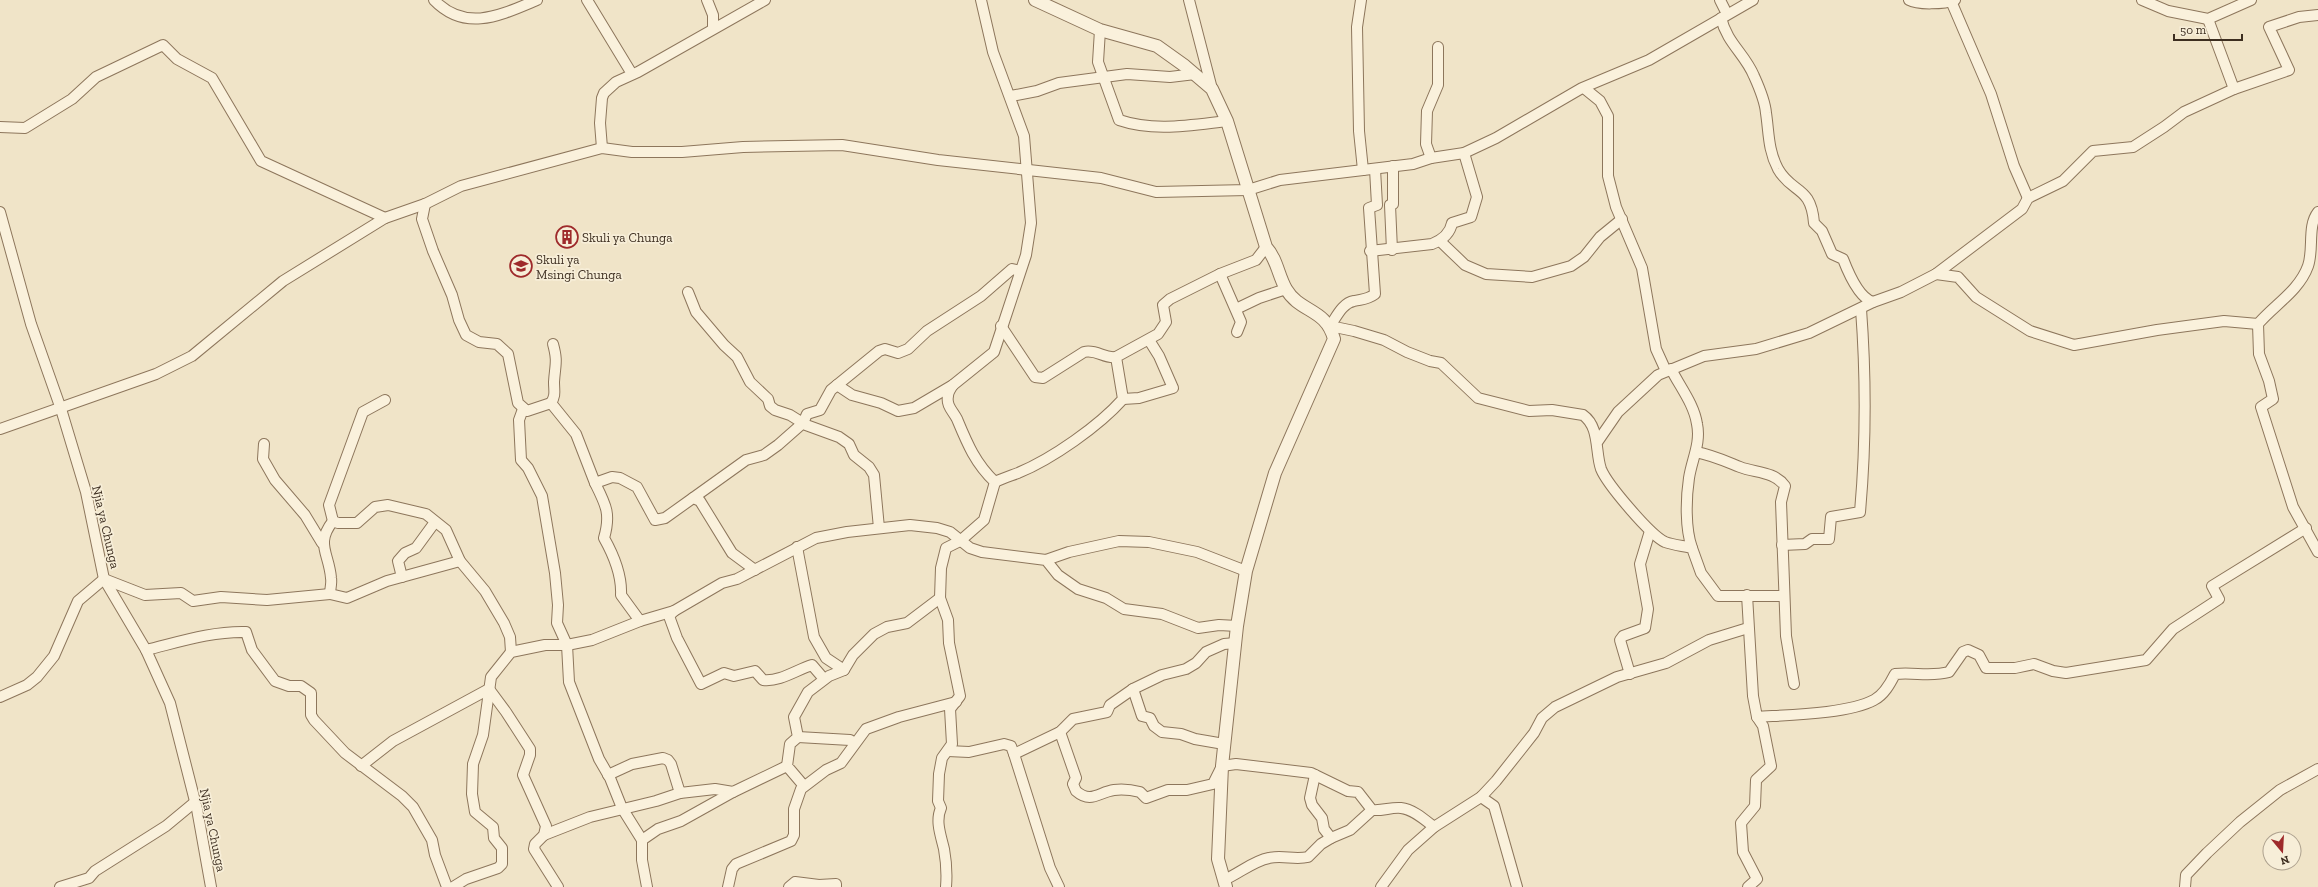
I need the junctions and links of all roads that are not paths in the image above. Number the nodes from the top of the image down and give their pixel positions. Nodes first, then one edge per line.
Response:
1 (434, 0) edge
2 (536, 0) edge
3 (586, 0) edge
4 (707, 0) edge
5 (765, 0) edge
6 (981, 0) edge
7 (1035, 0) edge
8 (1189, 0) edge
9 (1361, 0) edge
10 (1720, 0) edge
11 (1753, 0) edge
12 (1909, 0) edge
13 (2142, 0) edge
14 (2250, 0) edge
15 (1953, 1) edge
16 (2318, 15) edge
17 (1724, 16) junction
18 (2208, 20) junction
19 (713, 28) junction
20 (1100, 30) junction
21 (1438, 47) dead end
22 (632, 74) junction
23 (1195, 74) junction
24 (1103, 78) junction
25 (1212, 88) junction
26 (1584, 88) junction
27 (2234, 89) junction
28 (1011, 96) junction
29 (1227, 121) junction
30 (0, 127) edge
31 (602, 148) junction
32 (1464, 153) junction
33 (1431, 158) junction
34 (1393, 166) junction
35 (1026, 168) junction
36 (1375, 169) junction
37 (1363, 170) junction
38 (1248, 190) junction
39 (2028, 198) junction
40 (425, 204) junction
41 (0, 212) edge
42 (2318, 212) edge
43 (385, 218) junction
44 (1622, 219) junction
45 (1440, 241) junction
46 (1266, 247) junction
47 (1392, 250) junction
48 (1370, 251) junction
49 (1020, 271) junction
50 (1220, 274) junction
51 (1936, 274) junction
52 (1286, 290) junction
53 (688, 292) dead end
54 (1873, 302) junction
55 (1236, 309) junction
56 (1861, 309) junction
57 (2258, 324) junction
58 (1002, 326) junction
59 (1330, 326) junction
60 (1237, 332) dead end
61 (1149, 340) junction
62 (554, 344) dead end
63 (1116, 357) junction
64 (1668, 370) junction
65 (838, 385) junction
66 (953, 385) junction
67 (1123, 399) junction
68 (385, 400) dead end
69 (551, 403) junction
70 (61, 409) junction
71 (523, 409) junction
72 (803, 423) junction
73 (0, 429) edge
74 (1598, 441) junction
75 (264, 444) dead end
76 (1696, 452) junction
77 (995, 482) junction
78 (595, 483) junction
79 (693, 498) junction
80 (333, 521) junction
81 (435, 522) junction
82 (879, 528) junction
83 (2306, 528) junction
84 (1650, 531) junction
85 (960, 541) junction
86 (322, 543) junction
87 (1782, 545) junction
88 (797, 547) junction
89 (1692, 548) junction
90 (2318, 552) edge
91 (1046, 560) junction
92 (460, 561) junction
93 (755, 570) junction
94 (1246, 571) junction
95 (402, 577) junction
96 (104, 579) junction
97 (330, 594) junction
98 (1747, 595) junction
99 (1784, 596) junction
100 (940, 598) junction
101 (674, 611) junction
102 (640, 620) junction
103 (1237, 626) junction
104 (1748, 628) junction
105 (1236, 643) junction
106 (567, 645) junction
107 (146, 650) junction
108 (511, 652) junction
109 (844, 670) junction
110 (1630, 674) junction
111 (824, 679) junction
112 (1794, 684) dead end
113 (489, 689) junction
114 (1133, 689) junction
115 (0, 697) edge
116 (956, 702) junction
117 (1757, 717) junction
118 (1060, 732) junction
119 (798, 738) junction
120 (855, 743) junction
121 (1224, 744) junction
122 (948, 751) junction
123 (1014, 754) junction
124 (361, 766) junction
125 (787, 766) junction
126 (1222, 766) junction
127 (2318, 769) edge
128 (608, 775) junction
129 (1315, 775) junction
130 (804, 786) junction
131 (733, 792) junction
132 (680, 793) junction
133 (1481, 797) junction
134 (195, 802) junction
135 (622, 808) junction
136 (1372, 810) junction
137 (1434, 827) junction
138 (544, 835) junction
139 (1331, 838) junction
140 (642, 840) junction
141 (1225, 883) edge
142 (60, 887) edge
143 (212, 887) edge
144 (447, 887) edge
145 (453, 887) edge
146 (558, 887) edge
147 (647, 887) edge
148 (728, 887) edge
149 (789, 887) edge
150 (836, 887) edge
151 (946, 887) edge
152 (1059, 887) edge
153 (1381, 887) edge
154 (1517, 887) edge
155 (1748, 887) edge
156 (2185, 887) edge

1 - 2 street
3 - 22 street
4 - 19 street
5 - 19 street
6 - 28 street
7 - 20 street
8 - 25 street
9 - 37 street
10 - 17 street
11 - 17 street
12 - 15 street
13 - 18 street
14 - 18 street
15 - 39 street
16 - 27 street
17 - 26 street
17 - 54 street
18 - 27 street
19 - 22 street
20 - 23 street
20 - 24 street
21 - 33 street
22 - 31 street
23 - 24 street
23 - 25 street
24 - 28 street
24 - 29 street
25 - 29 street
26 - 32 street
26 - 44 street
27 - 39 street
28 - 35 street
29 - 38 street
30 - 43 street
31 - 35 street
31 - 40 street
32 - 33 street
32 - 45 street
33 - 34 street
34 - 36 street
34 - 47 street
35 - 38 street
35 - 49 street
36 - 37 street
36 - 48 street
37 - 38 street
38 - 46 street
39 - 51 street
40 - 43 street
40 - 71 street
41 - 70 street, Njia ya Chunga
42 - 57 street
43 - 70 street
44 - 45 street
44 - 64 street
45 - 47 street
46 - 50 street
46 - 52 street
47 - 48 street
48 - 59 street
49 - 58 street
49 - 65 street
50 - 55 street
50 - 61 street
51 - 54 street
51 - 57 street
52 - 55 street
52 - 59 street
53 - 72 street
54 - 56 street
55 - 60 street
56 - 64 street
56 - 87 street
57 - 83 street
58 - 63 street
58 - 66 street
59 - 74 street
59 - 94 street
61 - 63 street
61 - 67 street
62 - 69 street
63 - 67 street
64 - 74 street
64 - 76 street
65 - 66 street
65 - 72 street
66 - 77 street
67 - 77 street
68 - 80 street
69 - 71 street
69 - 78 street
70 - 73 street
70 - 96 street, Njia ya Chunga
71 - 106 street
72 - 79 street
72 - 82 street
74 - 84 street
75 - 86 street
76 - 87 street
76 - 89 street
77 - 85 street
78 - 79 street
78 - 102 street
79 - 93 street
80 - 81 street
80 - 86 street
81 - 92 street
81 - 95 street
82 - 85 street
82 - 88 street
83 - 90 street
83 - 117 street
84 - 89 street
84 - 110 street
85 - 91 street
85 - 100 street
86 - 97 street
87 - 99 street
88 - 93 street
88 - 109 street
89 - 98 street
91 - 94 street
91 - 103 street
92 - 95 street
92 - 108 street
93 - 101 street
94 - 103 street
95 - 97 street
96 - 97 street
96 - 107 street, Njia ya Chunga
96 - 115 street
98 - 99 street
98 - 104 street
99 - 112 street
100 - 109 street
100 - 116 street
101 - 102 street
101 - 111 street
102 - 106 street
103 - 105 street
104 - 110 street
104 - 117 street
105 - 114 street
105 - 121 street
106 - 108 street
106 - 128 street
107 - 124 street
107 - 134 street, Njia ya Chunga
108 - 113 street
109 - 111 street
110 - 133 street
111 - 119 street
113 - 124 street
113 - 138 street
113 - 145 street
114 - 118 street
114 - 121 street
116 - 120 street
116 - 122 street
117 - 155 street
118 - 123 street
118 - 126 street
119 - 120 street
119 - 125 street
120 - 130 street
121 - 126 street
122 - 123 street
122 - 151 street
123 - 152 street
124 - 144 street
125 - 130 street
125 - 131 street
126 - 129 street
126 - 141 street
127 - 156 street
128 - 132 street
128 - 135 street
129 - 136 street
129 - 139 street
130 - 148 street
131 - 132 street
131 - 140 street
132 - 135 street
133 - 137 street
133 - 154 street
134 - 142 street
134 - 143 street, Njia ya Chunga
135 - 138 street
135 - 140 street
136 - 137 street
136 - 139 street
137 - 153 street
138 - 146 street
139 - 141 street
140 - 147 street
149 - 150 street

